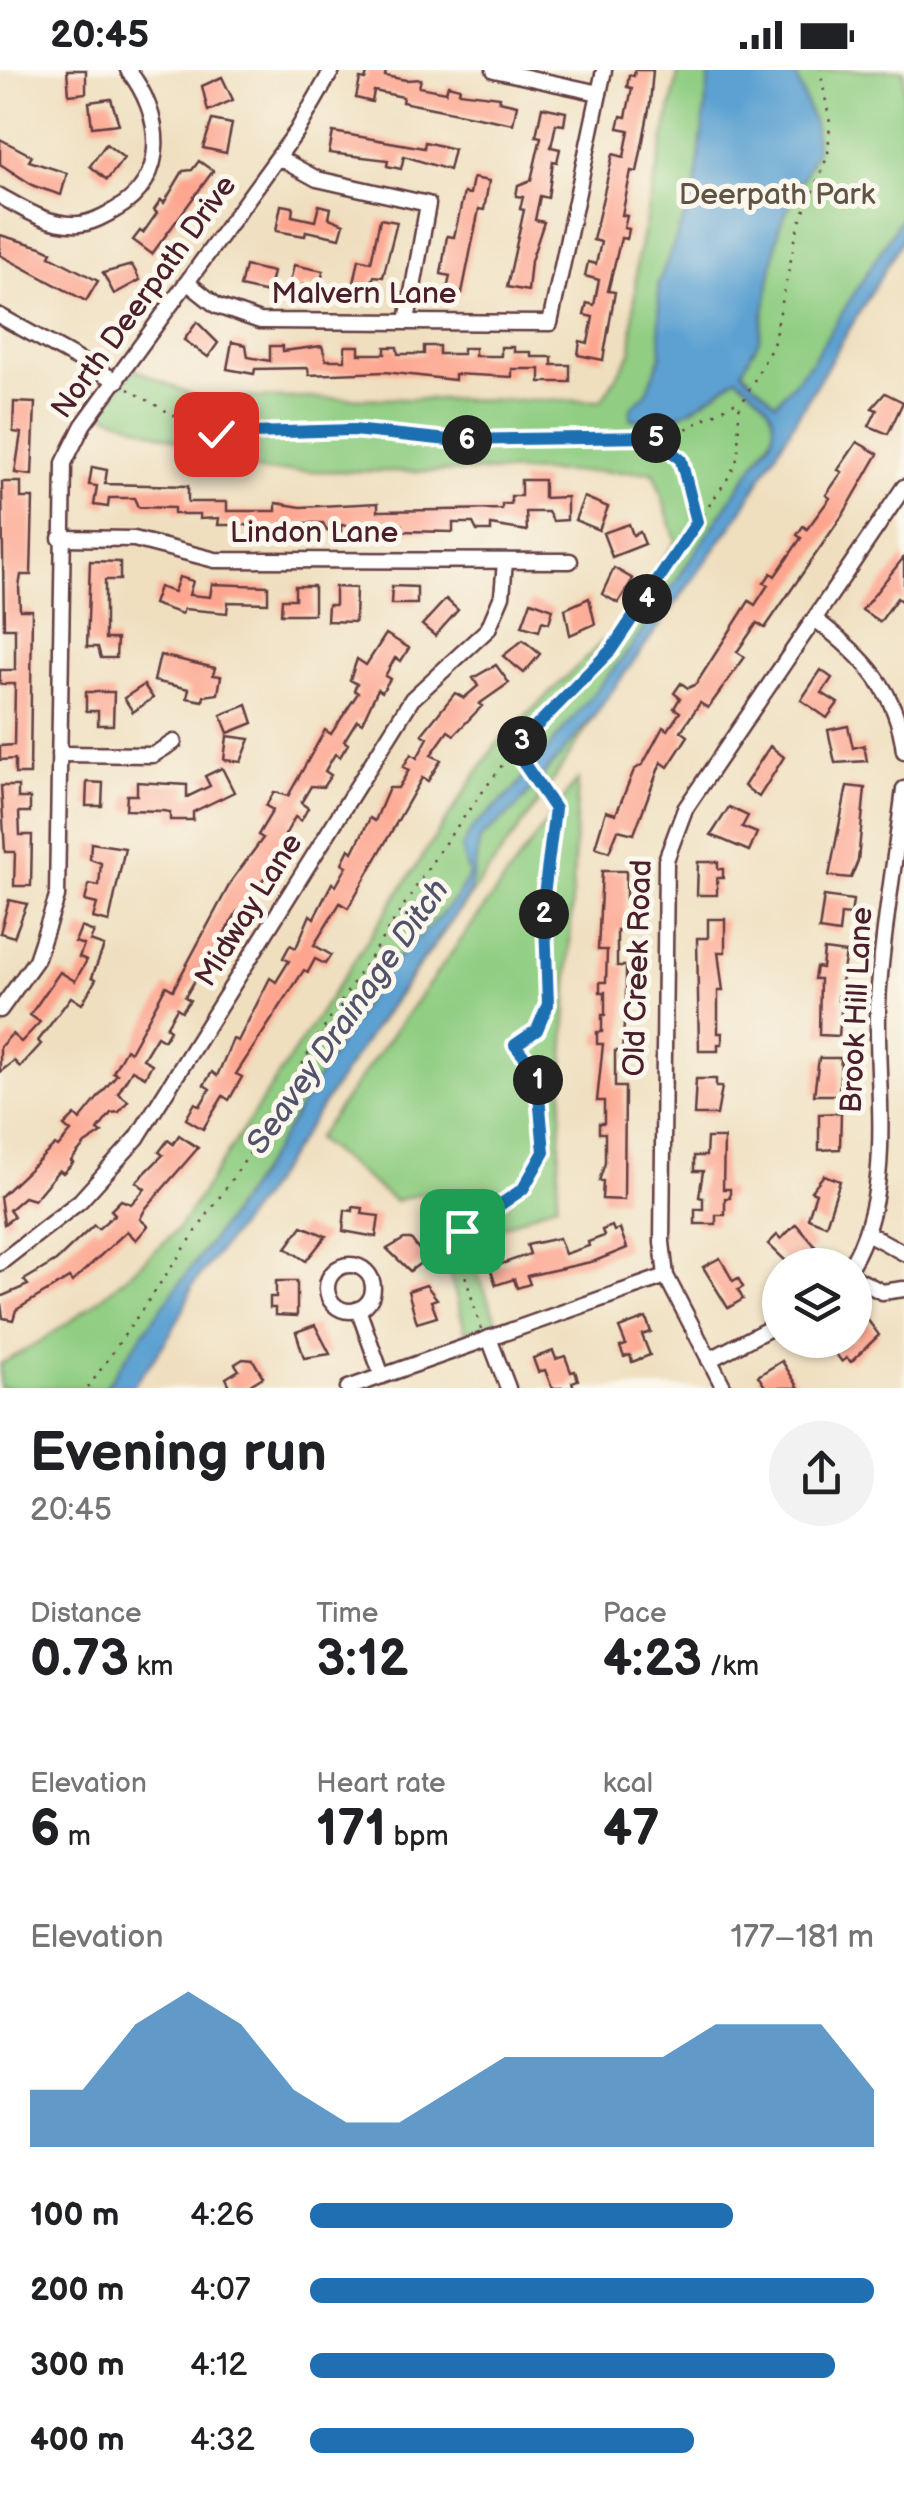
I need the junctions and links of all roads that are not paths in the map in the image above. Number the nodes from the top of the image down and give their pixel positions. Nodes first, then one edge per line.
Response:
1 (128, 70) edge
2 (332, 70) edge
3 (494, 70) edge
4 (604, 70) edge
5 (599, 93) junction
6 (278, 158) junction
7 (0, 196) edge
8 (188, 283) junction
9 (0, 316) edge
10 (407, 322) junction
11 (117, 381) junction
12 (904, 487) edge
13 (60, 538) junction
14 (570, 561) dead end
15 (505, 562) junction
16 (816, 620) junction
17 (174, 742) dead end
18 (904, 751) edge
19 (59, 754) junction
20 (904, 789) edge
21 (0, 1010) edge
22 (867, 1233) junction
23 (860, 1248) edge
24 (904, 1253) edge
25 (0, 1263) edge
26 (666, 1276) junction
27 (872, 1287) edge
28 (904, 1289) edge
29 (358, 1309) dead end
30 (762, 1332) edge
31 (487, 1339) junction
32 (709, 1360) junction
33 (382, 1376) junction
34 (348, 1388) edge
35 (508, 1388) edge
36 (724, 1388) edge

1 - 7 street
2 - 6 street, North Deerpath Drive
3 - 5 street
4 - 5 street
5 - 10 street, Malvern Lane
6 - 8 street, North Deerpath Drive
6 - 10 street
8 - 10 street, Malvern Lane
8 - 11 street, North Deerpath Drive
9 - 11 street
11 - 13 street, North Deerpath Drive
12 - 16 street, Old Creek Road
13 - 15 street, Lindon Lane
13 - 19 street, North Deerpath Drive
14 - 15 street, Lindon Lane
15 - 25 street, Midway Lane
16 - 18 street
16 - 26 street, Old Creek Road
17 - 19 street
19 - 21 street, North Deerpath Drive
20 - 22 street, Brook Hill Lane
22 - 23 street, Brook Hill Lane
22 - 24 street
26 - 31 street
26 - 32 street, Old Creek Road
27 - 28 street
29 - 33 street
30 - 32 street
31 - 33 street
31 - 35 street
32 - 36 street, Old Creek Road
33 - 34 street

